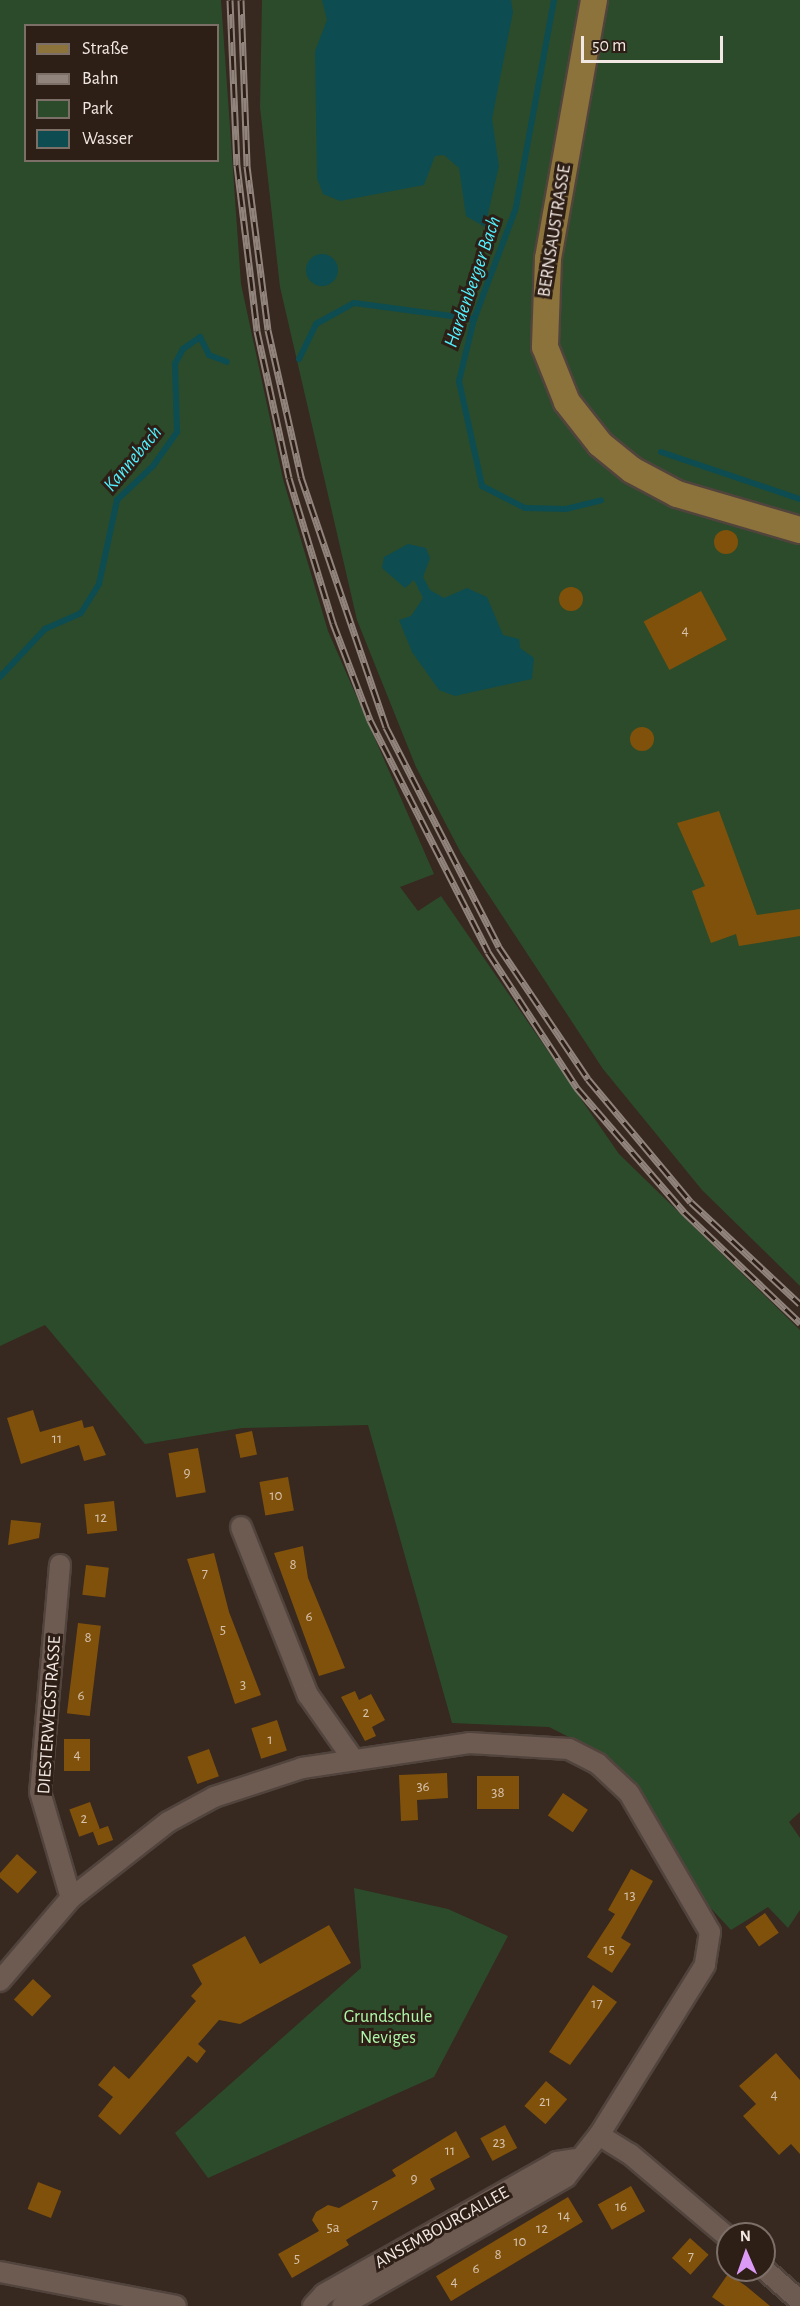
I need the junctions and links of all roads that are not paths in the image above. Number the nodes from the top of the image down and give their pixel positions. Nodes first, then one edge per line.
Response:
1 (594, 0) edge
2 (800, 530) edge
3 (241, 1527) dead end
4 (60, 1564) dead end
5 (353, 1759) junction
6 (71, 1898) junction
7 (0, 1981) edge
8 (599, 2135) junction
9 (577, 2159) junction
10 (716, 2227) edge
11 (0, 2272) edge
12 (776, 2280) edge
13 (800, 2301) edge
14 (176, 2306) edge
15 (313, 2306) edge
16 (342, 2306) edge

1 - 2 main road, BERNSAUSTRASSE
3 - 5 street
4 - 6 street, DIESTERWEGSTRASSE
5 - 6 street
5 - 8 street, ANSEMBOURGALLEE
6 - 7 street
8 - 9 street, ANSEMBOURGALLEE
8 - 10 street
9 - 15 street, ANSEMBOURGALLEE
9 - 16 street, ANSEMBOURGALLEE
11 - 14 street
12 - 13 street

